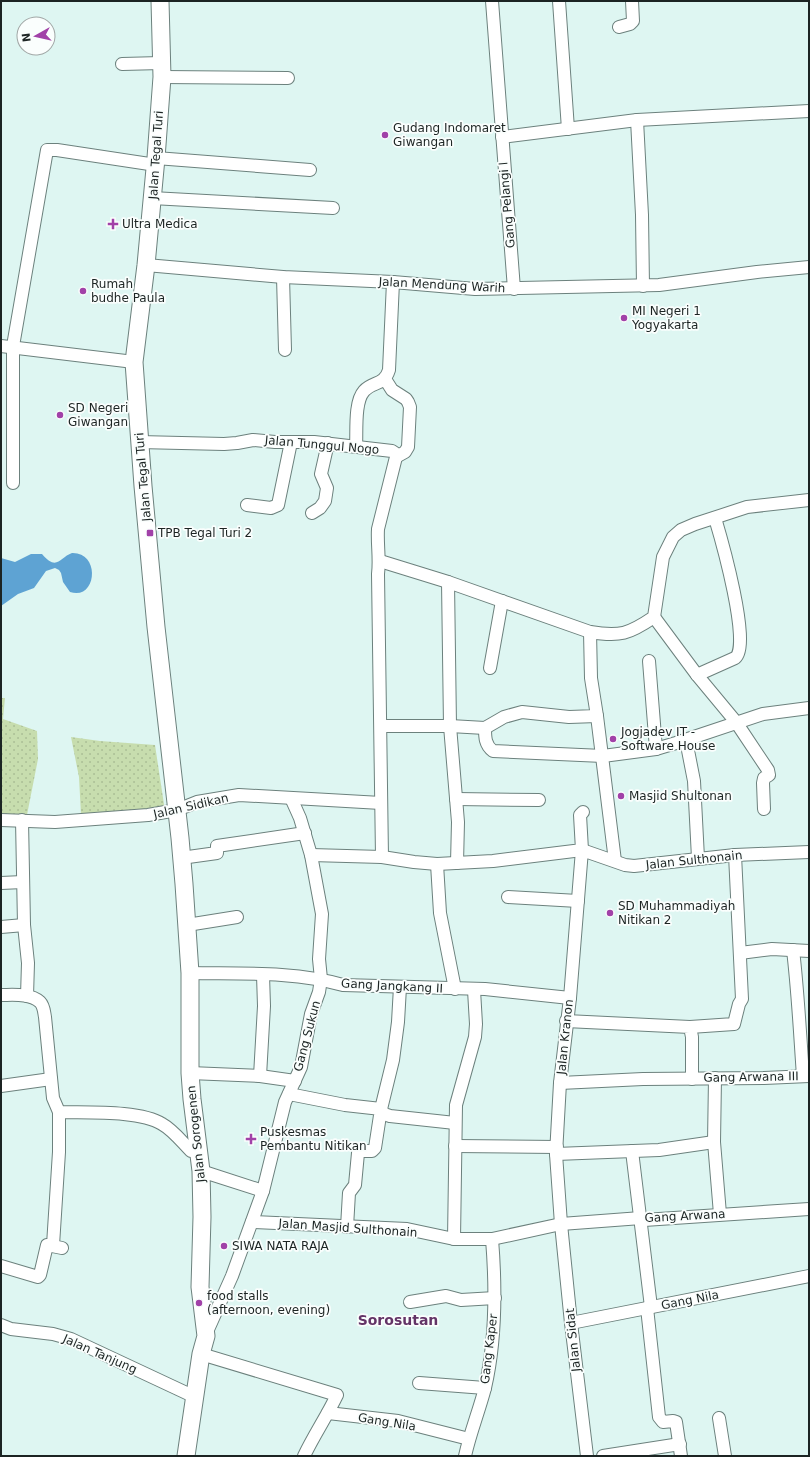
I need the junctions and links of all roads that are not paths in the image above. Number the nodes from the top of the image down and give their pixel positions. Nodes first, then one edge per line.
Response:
1 (160, 1) edge
2 (492, 1) edge
3 (559, 1) edge
4 (632, 1) edge
5 (619, 27) dead end
6 (122, 64) dead end
7 (162, 70) junction
8 (288, 78) dead end
9 (809, 111) edge
10 (637, 120) junction
11 (568, 129) junction
12 (502, 137) junction
13 (156, 161) junction
14 (310, 170) dead end
15 (152, 198) junction
16 (333, 208) dead end
17 (146, 265) junction
18 (809, 267) edge
19 (282, 277) junction
20 (393, 282) junction
21 (643, 286) junction
22 (514, 289) junction
23 (7, 346) edge
24 (285, 350) dead end
25 (134, 362) junction
26 (385, 378) junction
27 (139, 442) junction
28 (291, 442) junction
29 (328, 443) junction
30 (356, 446) junction
31 (396, 457) junction
32 (13, 483) dead end
33 (809, 500) edge
34 (247, 505) dead end
35 (312, 513) dead end
36 (715, 518) junction
37 (380, 561) junction
38 (448, 582) junction
39 (502, 601) junction
40 (654, 617) junction
41 (590, 632) junction
42 (649, 661) dead end
43 (490, 668) dead end
44 (697, 676) junction
45 (809, 708) edge
46 (597, 716) junction
47 (736, 722) junction
48 (381, 726) junction
49 (450, 726) junction
50 (485, 728) junction
51 (686, 740) junction
52 (656, 749) junction
53 (603, 756) junction
54 (291, 798) junction
55 (456, 799) junction
56 (539, 800) dead end
57 (381, 802) junction
58 (764, 809) dead end
59 (177, 810) junction
60 (583, 812) dead end
61 (1, 820) edge
62 (22, 820) junction
63 (305, 833) junction
64 (582, 850) junction
65 (809, 852) edge
66 (311, 855) junction
67 (735, 855) junction
68 (382, 857) junction
69 (181, 858) junction
70 (698, 858) junction
71 (615, 861) junction
72 (457, 863) junction
73 (437, 864) junction
74 (23, 882) junction
75 (1, 883) edge
76 (508, 897) dead end
77 (578, 901) junction
78 (237, 917) dead end
79 (24, 925) junction
80 (187, 925) junction
81 (1, 926) edge
82 (794, 950) junction
83 (809, 951) edge
84 (740, 953) junction
85 (190, 973) junction
86 (263, 975) junction
87 (321, 979) junction
88 (400, 987) junction
89 (455, 989) junction
90 (474, 990) junction
91 (1, 995) edge
92 (26, 996) junction
93 (570, 998) junction
94 (566, 1021) junction
95 (690, 1027) junction
96 (190, 1074) junction
97 (260, 1076) junction
98 (806, 1076) edge
99 (52, 1078) junction
100 (715, 1078) junction
101 (692, 1079) junction
102 (295, 1081) junction
103 (560, 1083) junction
104 (1, 1086) edge
105 (288, 1094) junction
106 (381, 1109) junction
107 (59, 1112) junction
108 (456, 1123) junction
109 (714, 1142) junction
110 (455, 1146) junction
111 (199, 1150) junction
112 (556, 1151) junction
113 (632, 1151) junction
114 (201, 1171) junction
115 (263, 1191) junction
116 (809, 1209) edge
117 (720, 1214) junction
118 (641, 1218) junction
119 (252, 1222) junction
120 (561, 1224) junction
121 (347, 1227) junction
122 (454, 1238) junction
123 (492, 1239) junction
124 (1, 1266) edge
125 (809, 1276) edge
126 (495, 1298) junction
127 (410, 1302) dead end
128 (649, 1308) junction
129 (571, 1323) junction
130 (1, 1325) edge
131 (206, 1336) junction
132 (201, 1354) junction
133 (419, 1383) dead end
134 (485, 1388) junction
135 (195, 1397) junction
136 (328, 1413) junction
137 (719, 1418) dead end
138 (469, 1439) junction
139 (680, 1450) edge
140 (186, 1456) edge
141 (304, 1456) edge
142 (466, 1456) edge
143 (587, 1456) edge
144 (603, 1456) edge
145 (726, 1456) edge

1 - 7 main road, Jalan Tegal Turi
2 - 12 street, Gang Pelangi I
3 - 11 street
4 - 5 street
6 - 7 street
7 - 8 street
7 - 13 main road, Jalan Tegal Turi
9 - 10 street
10 - 11 street
10 - 21 street
11 - 12 street
12 - 22 street, Gang Pelangi I
13 - 14 street
13 - 15 main road, Jalan Tegal Turi
13 - 23 street
15 - 16 street
15 - 17 main road, Jalan Tegal Turi
17 - 19 street, Jalan Mendung Warih
17 - 25 main road, Jalan Tegal Turi
18 - 21 street, Jalan Mendung Warih
19 - 20 street, Jalan Mendung Warih
19 - 24 street
20 - 22 street, Jalan Mendung Warih
20 - 26 street
21 - 22 street, Jalan Mendung Warih
23 - 25 street
23 - 32 street
25 - 27 main road, Jalan Tegal Turi
26 - 30 street
26 - 31 street
27 - 28 street, Jalan Tunggul Nogo
27 - 59 main road, Jalan Tegal Turi
28 - 29 street, Jalan Tunggul Nogo
28 - 34 street
29 - 30 street, Jalan Tunggul Nogo
29 - 35 street
30 - 31 street, Jalan Tunggul Nogo
31 - 37 street, Jalan Tunggul Nogo
33 - 36 street
36 - 40 street
36 - 44 street
37 - 38 street
37 - 48 street, Jalan Tunggul Nogo
38 - 39 street
38 - 49 street
39 - 41 street
39 - 43 street
40 - 41 street
40 - 44 street
41 - 46 street
42 - 52 street
44 - 47 street
45 - 47 street
46 - 50 street
46 - 53 street
47 - 51 street
47 - 58 street
48 - 49 street
48 - 57 street, Jalan Tunggul Nogo
49 - 50 street
49 - 55 street
50 - 53 street
51 - 52 street
51 - 70 street
52 - 53 street
53 - 71 street
54 - 57 street, Jalan Sidikan
54 - 59 street, Jalan Sidikan
54 - 63 street, Gang Sukun
55 - 56 street
55 - 72 street
57 - 68 street, Jalan Tunggul Nogo
59 - 62 street, Jalan Sidikan
59 - 69 main road, Jalan Sorogenen
60 - 64 street, Jalan Kranon
61 - 62 street, Jalan Sidikan
62 - 74 street
63 - 66 street, Gang Sukun
63 - 69 street
64 - 71 street, Jalan Sulthonain
64 - 72 street
64 - 77 street, Jalan Kranon
65 - 67 street, Jalan Sulthonain
66 - 68 street
66 - 87 street, Gang Sukun
67 - 70 street, Jalan Sulthonain
67 - 84 street
68 - 73 street
69 - 80 main road, Jalan Sorogenen
70 - 71 street, Jalan Sulthonain
72 - 73 street
73 - 89 street
74 - 75 street
74 - 79 street
76 - 77 street
77 - 93 street, Jalan Kranon
78 - 80 street
79 - 81 street
79 - 92 street
80 - 85 main road, Jalan Sorogenen
82 - 83 street
82 - 84 street
82 - 98 street
84 - 95 street
85 - 86 street, Gang Jangkang II
85 - 96 main road, Jalan Sorogenen
86 - 87 street, Gang Jangkang II
86 - 97 street
87 - 88 street, Gang Jangkang II
87 - 102 street, Gang Sukun
88 - 89 street, Gang Jangkang II
88 - 106 street
89 - 90 street, Gang Jangkang II
90 - 93 street, Gang Jangkang II
90 - 108 street
91 - 92 street
92 - 99 street
93 - 94 street, Jalan Kranon
94 - 95 street
94 - 103 street, Jalan Kranon
95 - 101 street
96 - 97 street
96 - 111 main road, Jalan Sorogenen
97 - 102 street
98 - 100 street, Gang Arwana III
99 - 104 street
99 - 107 street
100 - 101 street, Gang Arwana III
100 - 109 street
101 - 103 street, Gang Arwana III
102 - 105 street, Gang Sukun
103 - 112 street, Jalan Kranon
105 - 106 street
105 - 115 street, Gang Sukun
106 - 108 street
106 - 121 street
107 - 111 street
107 - 124 street
108 - 110 street
109 - 113 street
109 - 117 street
110 - 112 street
110 - 122 street
111 - 114 main road, Jalan Sorogenen
112 - 113 street
112 - 120 street, Jalan Kranon
113 - 118 street
114 - 115 street
114 - 131 main road, Jalan Sorogenen
115 - 119 street, Gang Sukun
116 - 117 street, Gang Arwana
117 - 118 street, Gang Arwana
118 - 120 street, Gang Arwana
118 - 128 street
119 - 121 street, Jalan Masjid Sulthonain
119 - 131 street, Gang Sukun
120 - 123 street, Jalan Masjid Sulthonain
120 - 129 street, Jalan Sidat
121 - 122 street, Jalan Masjid Sulthonain
122 - 123 street, Jalan Masjid Sulthonain
123 - 126 street, Gang Kaper
125 - 128 street, Gang Nila
126 - 127 street
126 - 134 street, Gang Kaper
128 - 129 street, Gang Nila
128 - 139 street
129 - 143 street, Jalan Sidat
130 - 135 street, Jalan Tanjung
131 - 132 main road, Jalan Sorogenen
132 - 135 main road, Jalan Sorogenen
132 - 136 street
133 - 134 street
134 - 138 street, Gang Kaper
135 - 140 main road, Jalan Sorogenen
136 - 138 street, Gang Nila
136 - 141 street
137 - 145 street
138 - 142 street, Gang Kaper
139 - 144 street

